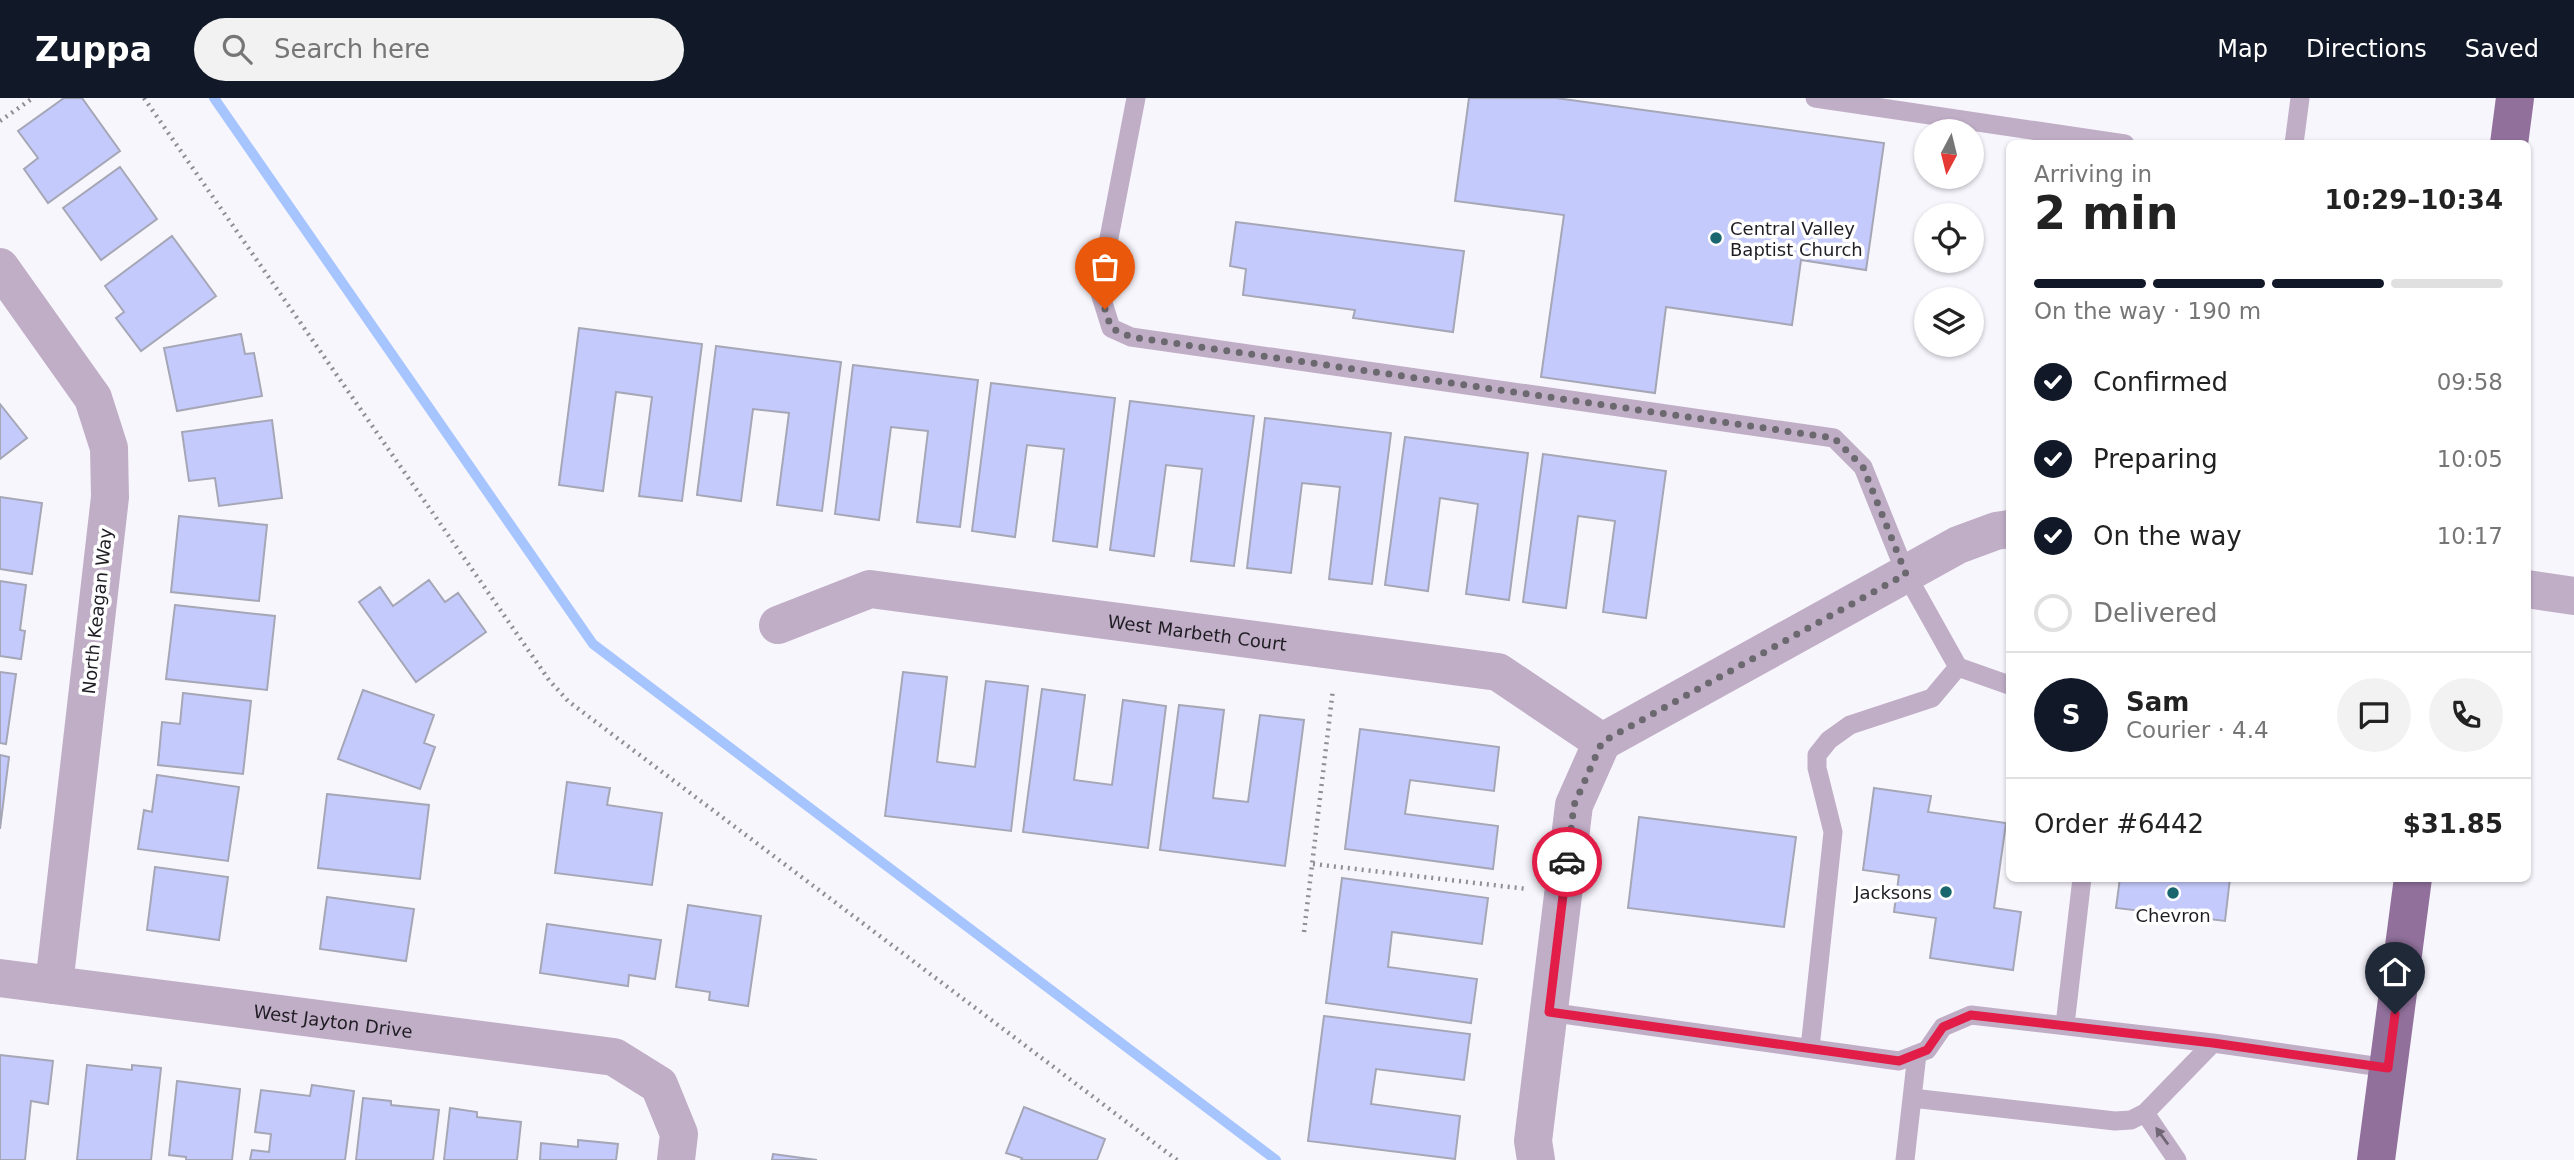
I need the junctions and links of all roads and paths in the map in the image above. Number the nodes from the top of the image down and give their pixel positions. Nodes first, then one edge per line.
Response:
1 (33, 98) edge
2 (144, 98) edge
3 (1136, 98) edge
4 (1815, 98) edge
5 (2300, 98) edge
6 (2515, 98) edge
7 (0, 121) edge
8 (2098, 140) edge
9 (2295, 140) edge
10 (2510, 140) edge
11 (0, 267) edge
12 (2006, 529) edge
13 (1906, 574) junction
14 (2531, 590) edge
15 (2574, 596) edge
16 (778, 625) dead end
17 (1337, 652) junction
18 (1958, 667) junction
19 (2006, 684) edge
20 (1602, 742) junction
21 (1312, 864) junction
22 (2082, 882) edge
23 (2412, 882) edge
24 (1563, 893) junction
25 (1304, 932) dead end
26 (0, 978) edge
27 (54, 985) junction
28 (1549, 1012) junction
29 (2065, 1025) junction
30 (2213, 1043) junction
31 (1810, 1048) junction
32 (1917, 1054) junction
33 (2388, 1068) junction
34 (1912, 1098) junction
35 (2145, 1113) junction
36 (676, 1160) edge
37 (1177, 1160) edge
38 (1536, 1160) edge
39 (1905, 1160) edge
40 (2177, 1160) edge
41 (2376, 1160) edge

1 - 7 path
2 - 37 path
3 - 13 lane
4 - 8 lane
5 - 9 lane
6 - 10 main road
11 - 27 street, North Keagan Way
12 - 13 street
13 - 18 lane
13 - 20 street
14 - 15 street
16 - 17 street, West Marbeth Court
17 - 20 street, West Marbeth Court
17 - 21 path
18 - 19 lane
18 - 31 lane
20 - 24 street
21 - 24 path
21 - 25 path
22 - 29 lane
23 - 33 main road
24 - 28 street
26 - 27 street, West Jayton Drive
27 - 36 street, West Jayton Drive
28 - 31 lane
28 - 38 street
29 - 30 lane
29 - 32 lane
30 - 33 lane
30 - 35 lane
31 - 32 lane
32 - 34 lane
33 - 41 main road
34 - 35 lane
34 - 39 lane
40 -> 35 lane

